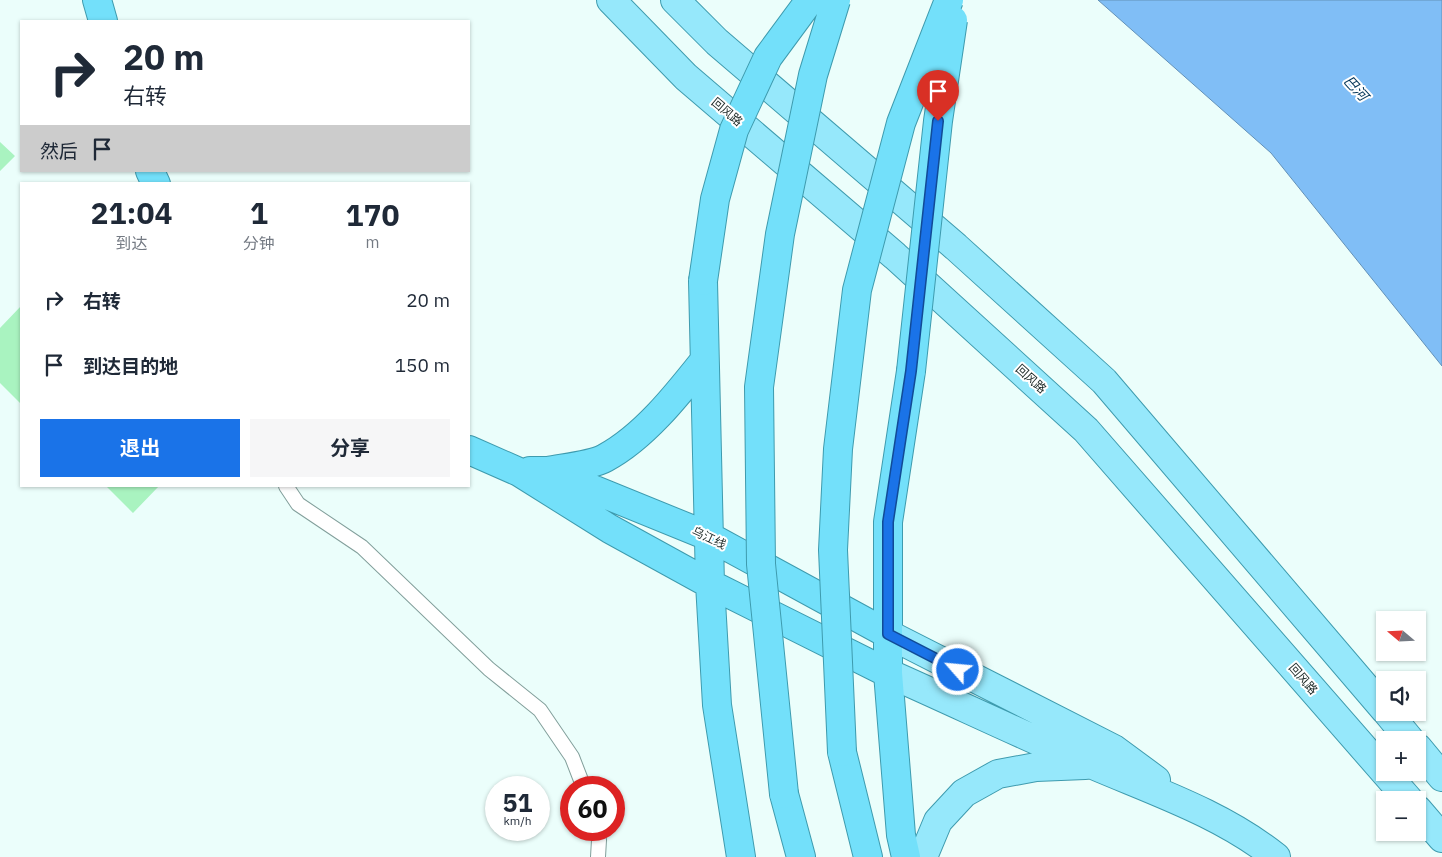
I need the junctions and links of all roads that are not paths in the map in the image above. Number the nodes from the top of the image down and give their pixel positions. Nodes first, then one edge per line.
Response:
1 (97, 0) edge
2 (610, 0) edge
3 (675, 0) edge
4 (810, 0) edge
5 (836, 0) edge
6 (949, 0) edge
7 (956, 0) edge
8 (103, 20) edge
9 (704, 361) junction
10 (470, 450) edge
11 (519, 472) junction
12 (548, 472) junction
13 (287, 487) edge
14 (708, 536) junction
15 (710, 584) junction
16 (888, 634) junction
17 (888, 673) junction
18 (1376, 699) edge
19 (1394, 721) edge
20 (1403, 731) edge
21 (1426, 758) edge
22 (1092, 765) junction
23 (579, 776) edge
24 (1442, 777) edge
25 (1401, 791) edge
26 (1187, 804) junction
27 (1426, 819) edge
28 (1442, 838) edge
29 (599, 841) edge
30 (598, 857) edge
31 (741, 857) edge
32 (801, 857) edge
33 (868, 857) edge
34 (906, 857) edge
35 (923, 857) edge
36 (1276, 857) edge

1 - 8 highway
2 - 25 main road, 回风路
3 - 18 main road
4 - 9 highway, bridge
5 - 32 highway, bridge
6 - 33 highway, bridge
7 - 16 highway, bridge
9 - 12 highway
9 - 14 highway
10 - 11 highway, 乌江线
11 - 12 highway, 乌江线
11 - 15 highway, 乌江线
12 - 14 highway, 乌江线
13 - 23 lane
14 - 15 highway
14 - 16 highway, 乌江线
15 - 17 highway, 乌江线
15 - 31 highway
16 - 17 highway
16 - 26 main road
17 - 22 main road
17 - 34 highway
19 - 20 main road
21 - 24 main road
22 - 26 main road
22 - 35 main road
26 - 36 main road
27 - 28 main road
29 - 30 lane

